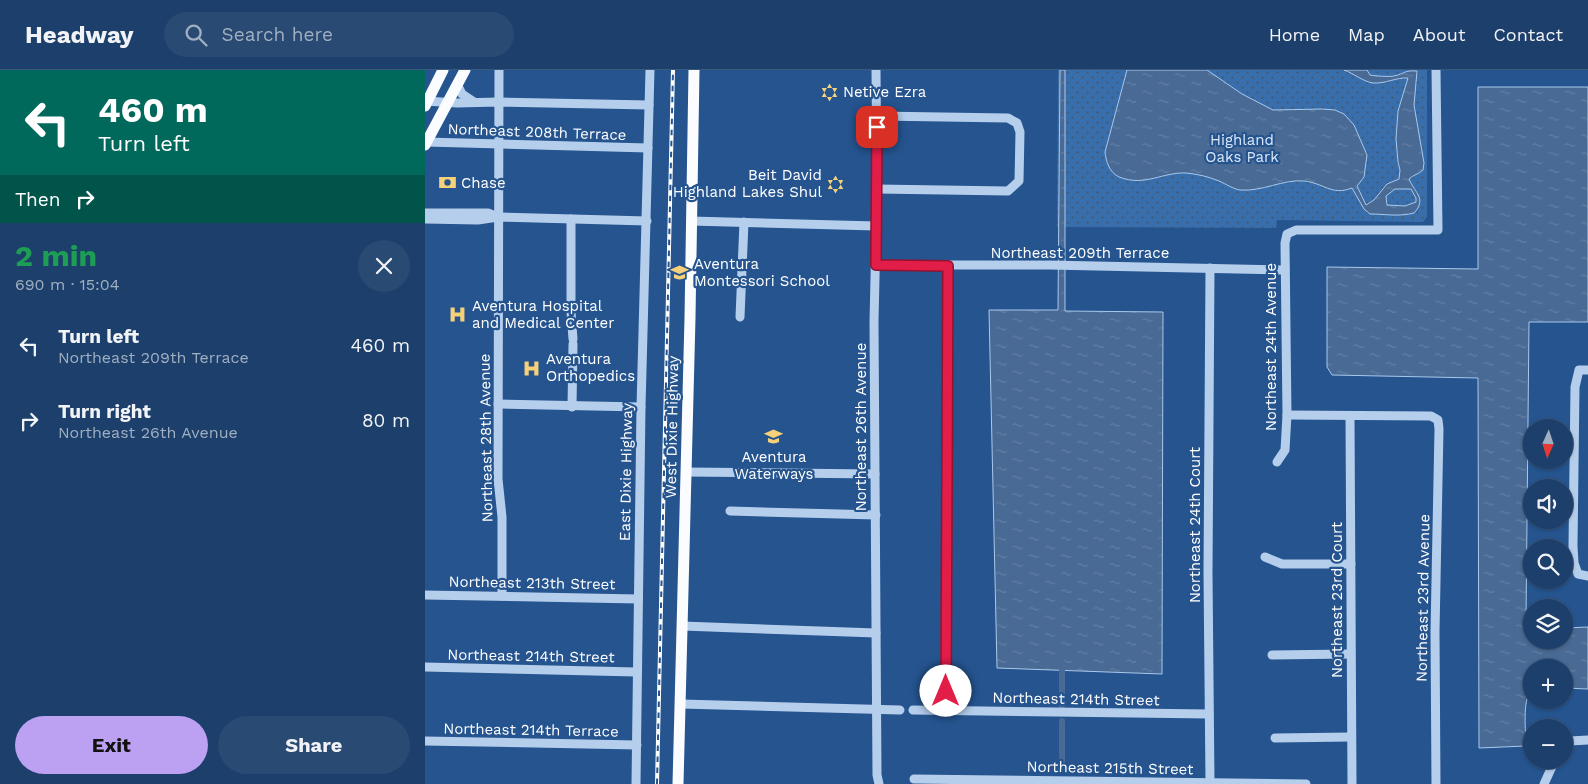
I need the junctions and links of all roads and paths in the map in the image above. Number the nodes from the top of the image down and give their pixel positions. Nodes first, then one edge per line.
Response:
1 (443, 70) edge
2 (465, 70) edge
3 (499, 70) edge
4 (650, 70) edge
5 (694, 70) edge
6 (876, 70) edge
7 (1436, 70) edge
8 (457, 84) junction
9 (427, 98) edge
10 (447, 102) junction
11 (474, 102) junction
12 (499, 102) junction
13 (649, 105) junction
14 (877, 116) junction
15 (426, 143) edge
16 (499, 145) junction
17 (648, 148) junction
18 (877, 189) junction
19 (425, 213) edge
20 (498, 217) junction
21 (425, 219) edge
22 (571, 219) junction
23 (647, 221) junction
24 (691, 221) junction
25 (744, 222) junction
26 (876, 226) junction
27 (876, 265) junction
28 (948, 266) junction
29 (1210, 268) junction
30 (1285, 270) junction
31 (740, 317) dead end
32 (1583, 370) edge
33 (498, 404) junction
34 (572, 407) junction
35 (641, 407) junction
36 (1287, 415) junction
37 (1351, 416) junction
38 (1277, 462) dead end
39 (686, 472) junction
40 (875, 474) junction
41 (730, 511) dead end
42 (875, 515) junction
43 (1265, 556) dead end
44 (1351, 564) junction
45 (1588, 576) edge
46 (425, 595) edge
47 (502, 596) junction
48 (638, 599) junction
49 (683, 626) junction
50 (876, 633) junction
51 (1350, 654) junction
52 (1272, 655) dead end
53 (425, 667) edge
54 (636, 672) junction
55 (681, 704) junction
56 (876, 709) junction
57 (899, 710) dead end
58 (913, 710) dead end
59 (945, 710) junction
60 (1209, 714) junction
61 (1275, 738) dead end
62 (1351, 738) junction
63 (1588, 740) edge
64 (425, 741) edge
65 (1573, 741) edge
66 (637, 746) junction
67 (1551, 769) edge
68 (914, 779) dead end
69 (1210, 783) junction
70 (636, 784) edge
71 (678, 784) edge
72 (879, 784) edge
73 (1305, 784) edge
74 (1352, 784) edge
75 (1436, 784) edge
76 (1544, 784) edge

1 - 9 main road
2 - 8 main road
3 - 12 street, Northeast 28th Avenue
4 - 13 street, East Dixie Highway
5 - 24 main road, West Dixie Highway
6 - 14 street, Northeast 26th Avenue
7 - 30 street, Northeast 24th Avenue
8 - 10 main road
8 - 11 street
9 - 10 street
10 - 11 street
10 - 15 main road
11 - 12 street
12 - 13 street
12 - 16 street, Northeast 28th Avenue
13 - 17 street, East Dixie Highway
14 - 18 street, Northeast 26th Avenue
14 - 18 street
15 - 16 street, Northeast 208th Terrace
16 - 17 street, Northeast 208th Terrace
16 - 20 street, Northeast 28th Avenue
17 - 23 street, East Dixie Highway
18 - 26 street, Northeast 26th Avenue
19 - 20 street
20 - 21 street
20 - 22 street
20 - 33 street, Northeast 28th Avenue
22 - 23 street
22 - 34 street
23 - 35 street, East Dixie Highway
24 - 25 street
24 - 39 main road, West Dixie Highway
25 - 26 street
25 - 31 street
26 - 27 street, Northeast 26th Avenue
27 - 28 street, Northeast 209th Terrace
27 - 40 street, Northeast 26th Avenue
28 - 29 street, Northeast 209th Terrace
28 - 59 street
29 - 30 street, Northeast 209th Terrace
29 - 60 street, Northeast 24th Court
30 - 36 street, Northeast 24th Avenue
32 - 45 street
33 - 34 street
33 - 47 street, Northeast 28th Avenue
34 - 35 street
35 - 48 street, East Dixie Highway
36 - 37 street
36 - 38 street, Northeast 24th Avenue
37 - 44 street, Northeast 23rd Court
37 - 75 street, Northeast 23rd Avenue
39 - 40 street
39 - 49 main road, West Dixie Highway
40 - 42 street, Northeast 26th Avenue
41 - 42 street
42 - 50 street, Northeast 26th Avenue
43 - 44 street
44 - 51 street, Northeast 23rd Court
46 - 47 street, Northeast 213th Street
47 - 48 street, Northeast 213th Street
48 - 54 street, East Dixie Highway
49 - 50 street
49 - 55 main road, West Dixie Highway
50 - 56 street, Northeast 26th Avenue
51 - 52 street
51 - 62 street, Northeast 23rd Court
53 - 54 street, Northeast 214th Street
54 - 66 street, East Dixie Highway
55 - 56 street
55 - 71 main road, West Dixie Highway
56 - 57 street
56 - 72 street, Northeast 26th Avenue
58 - 59 street, Northeast 214th Street
59 - 60 street, Northeast 214th Street
60 - 69 street, Northeast 24th Court
61 - 62 street
62 - 74 street, Northeast 23rd Court
63 - 65 street
64 - 66 street, Northeast 214th Terrace
66 - 70 street, East Dixie Highway
67 - 76 street
68 - 69 street, Northeast 215th Street
69 - 73 street, Northeast 215th Street

